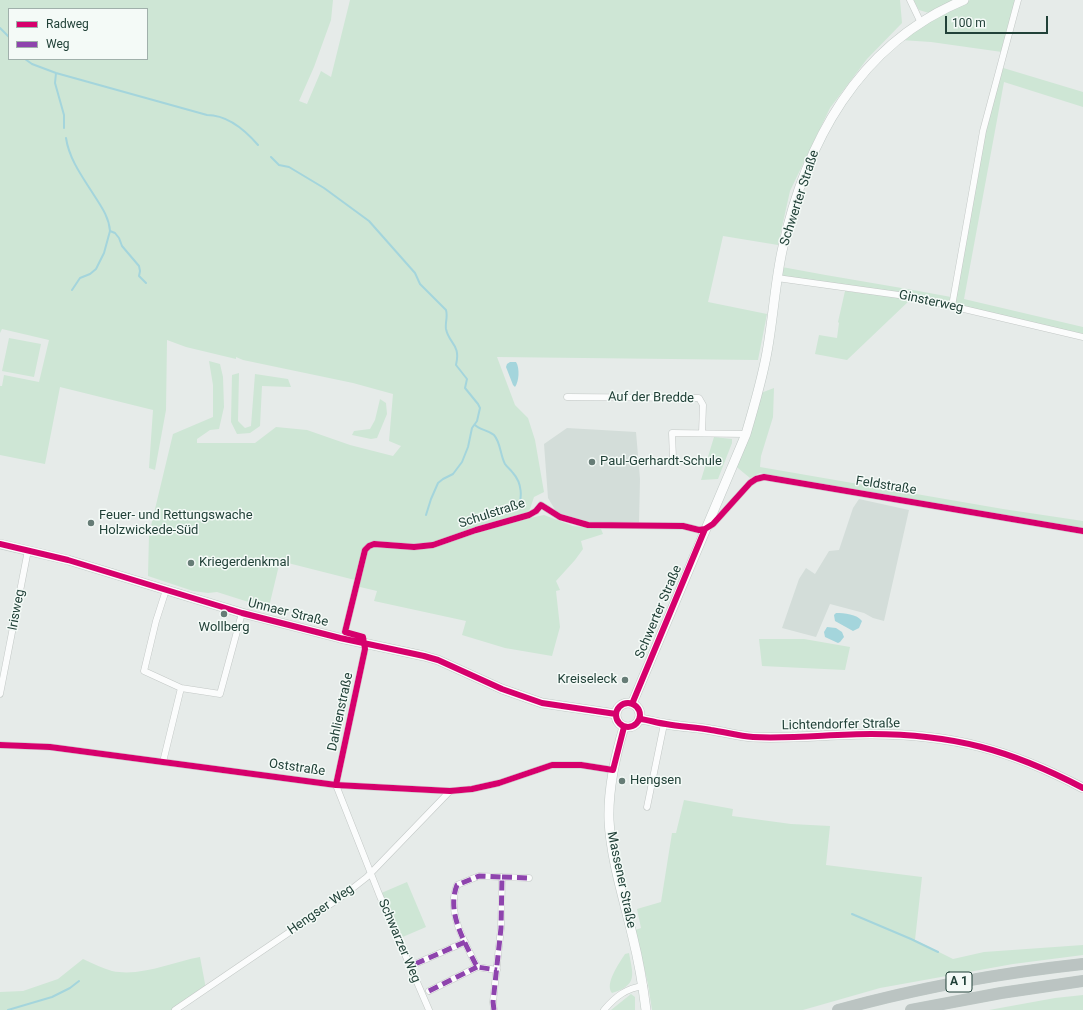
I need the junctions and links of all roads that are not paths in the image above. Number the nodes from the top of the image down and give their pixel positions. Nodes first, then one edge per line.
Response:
1 (910, 0) edge
2 (964, 0) edge
3 (1018, 0) edge
4 (921, 23) junction
5 (777, 278) junction
6 (952, 306) junction
7 (1083, 336) edge
8 (567, 397) dead end
9 (702, 433) junction
10 (746, 434) junction
11 (673, 459) dead end
12 (705, 529) junction
13 (1083, 531) edge
14 (0, 544) edge
15 (28, 550) junction
16 (166, 590) junction
17 (242, 613) junction
18 (345, 632) dead end
19 (364, 643) junction
20 (181, 688) junction
21 (0, 694) edge
22 (632, 704) junction
23 (616, 714) junction
24 (640, 719) junction
25 (664, 724) junction
26 (624, 727) junction
27 (0, 745) edge
28 (163, 762) junction
29 (613, 770) junction
30 (336, 784) junction
31 (1083, 788) edge
32 (450, 791) junction
33 (647, 807) dead end
34 (371, 872) junction
35 (502, 877) junction
36 (529, 878) dead end
37 (465, 942) junction
38 (415, 964) dead end
39 (1083, 964) edge
40 (477, 967) junction
41 (497, 970) junction
42 (1083, 982) edge
43 (644, 986) junction
44 (429, 991) dead end
45 (175, 1010) edge
46 (429, 1010) edge
47 (494, 1010) edge
48 (604, 1010) edge
49 (646, 1010) edge
50 (838, 1010) edge
51 (911, 1010) edge

1 - 4 street
2 - 4 main road, Schwerter Straße
3 - 6 street
4 - 5 main road, Schwerter Straße
5 - 6 street, Ginsterweg
5 - 10 main road, Schwerter Straße
6 - 7 street, Ginsterweg
8 - 9 street, Auf der Bredde
9 - 10 street
9 - 11 street
10 - 12 main road, Schwerter Straße
12 - 13 street, Feldstraße
12 - 18 street, Schulstraße
12 - 22 main road, Schwerter Straße
14 - 15 main road, Unnaer Straße
15 - 16 main road, Unnaer Straße
15 - 21 street, Irisweg
16 - 17 main road, Unnaer Straße
16 - 20 street
17 - 19 main road, Unnaer Straße
17 - 20 street
19 - 23 main road, Unnaer Straße
19 - 30 street, Dahlienstraße
20 - 28 street
22 - 23 main road
22 - 24 main road
23 - 26 main road
24 - 25 main road, Lichtendorfer Straße
24 - 26 main road
25 - 31 main road, Lichtendorfer Straße
25 - 33 street
26 - 29 main road, Massener Straße
27 - 28 street, Oststraße
28 - 30 street, Oststraße
29 - 32 street, Oststraße
29 - 43 main road, Massener Straße
30 - 32 street, Oststraße
30 - 34 street
32 - 34 street, Hengser Weg
34 - 45 street, Hengser Weg
34 - 46 street, Schwarzer Weg
35 - 36 street
35 - 37 street
35 - 41 street
37 - 38 street
37 - 40 street
39 - 50 highway, A 1
40 - 41 street
40 - 44 street
41 - 47 street
42 - 51 highway, A 1
43 - 48 street
43 - 49 main road, Massener Straße

